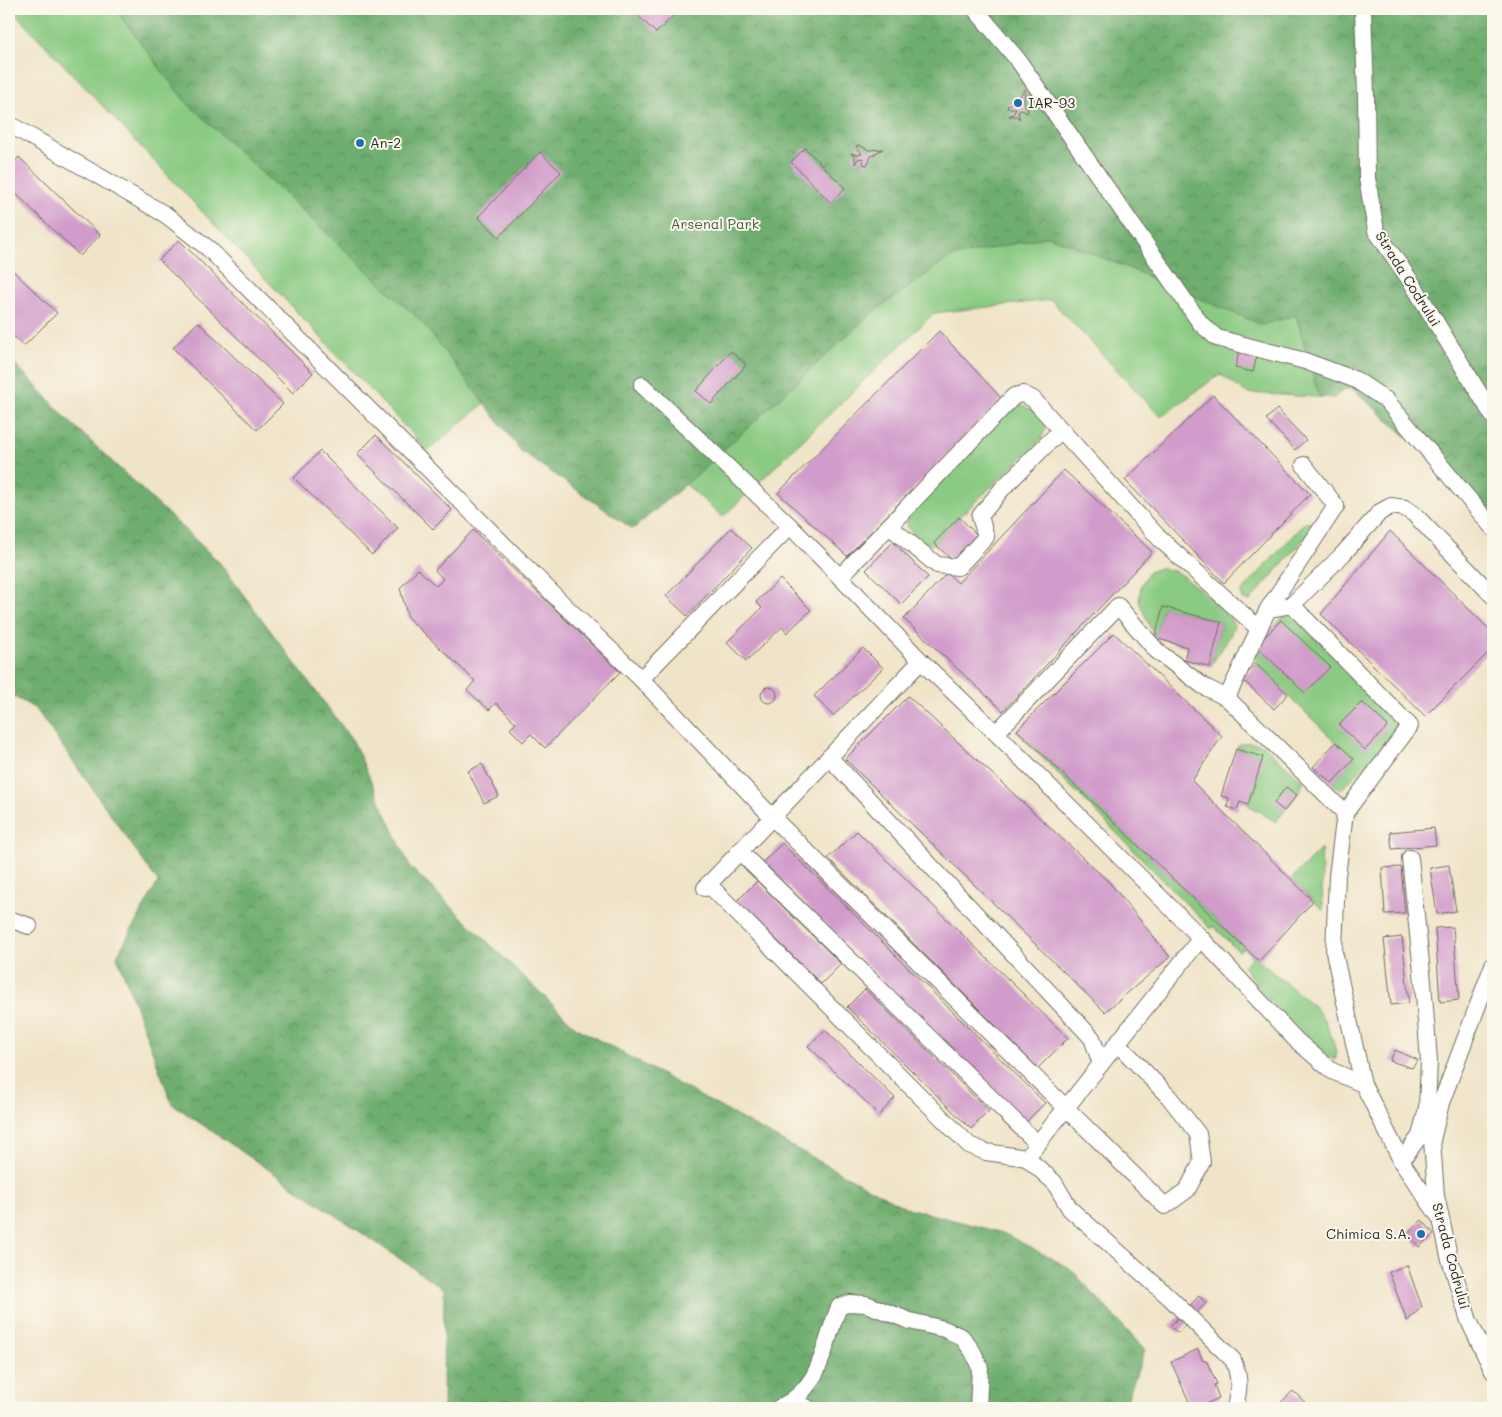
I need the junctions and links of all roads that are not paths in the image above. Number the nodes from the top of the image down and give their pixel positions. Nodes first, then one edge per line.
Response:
1 (975, 9) edge
2 (1363, 9) edge
3 (9, 124) edge
4 (642, 385) dead end
5 (1493, 416) edge
6 (1061, 430) junction
7 (1304, 465) dead end
8 (790, 526) junction
9 (889, 526) junction
10 (1493, 528) edge
11 (840, 577) junction
12 (1493, 596) edge
13 (1292, 605) junction
14 (1268, 609) junction
15 (1259, 629) junction
16 (921, 661) junction
17 (641, 680) junction
18 (1227, 698) junction
19 (996, 732) junction
20 (829, 757) junction
21 (1344, 814) junction
22 (772, 817) junction
23 (739, 852) junction
24 (1410, 858) dead end
25 (9, 920) edge
26 (29, 926) dead end
27 (1200, 938) junction
28 (1493, 965) edge
29 (1117, 1043) junction
30 (1101, 1064) junction
31 (1363, 1084) junction
32 (1066, 1108) junction
33 (1038, 1144) junction
34 (1027, 1158) junction
35 (1401, 1161) junction
36 (1440, 1218) junction
37 (1493, 1371) edge
38 (785, 1405) edge
39 (808, 1408) edge
40 (978, 1408) edge
41 (1235, 1408) edge

1 - 10 street
2 - 5 street, Strada Codrului
3 - 17 street
4 - 8 street
6 - 9 street
6 - 9 street
6 - 15 street
7 - 14 street
8 - 11 street
8 - 17 street
9 - 11 street
11 - 16 street
12 - 13 street
13 - 14 street
13 - 21 street
14 - 15 street
15 - 18 street
16 - 19 street
16 - 20 street
17 - 22 street
18 - 19 street
18 - 21 street
19 - 27 street
20 - 22 street
20 - 30 street
21 - 31 street
22 - 23 street
22 - 32 street
23 - 33 street
23 - 34 street
24 - 35 street
25 - 26 street
27 - 29 street
27 - 31 street
28 - 36 street, Strada Codrului
29 - 30 street
29 - 32 street
30 - 32 street
31 - 35 street
32 - 33 street
33 - 34 street
34 - 41 street
35 - 36 street
36 - 37 street, Strada Codrului
38 - 39 street
38 - 40 street

